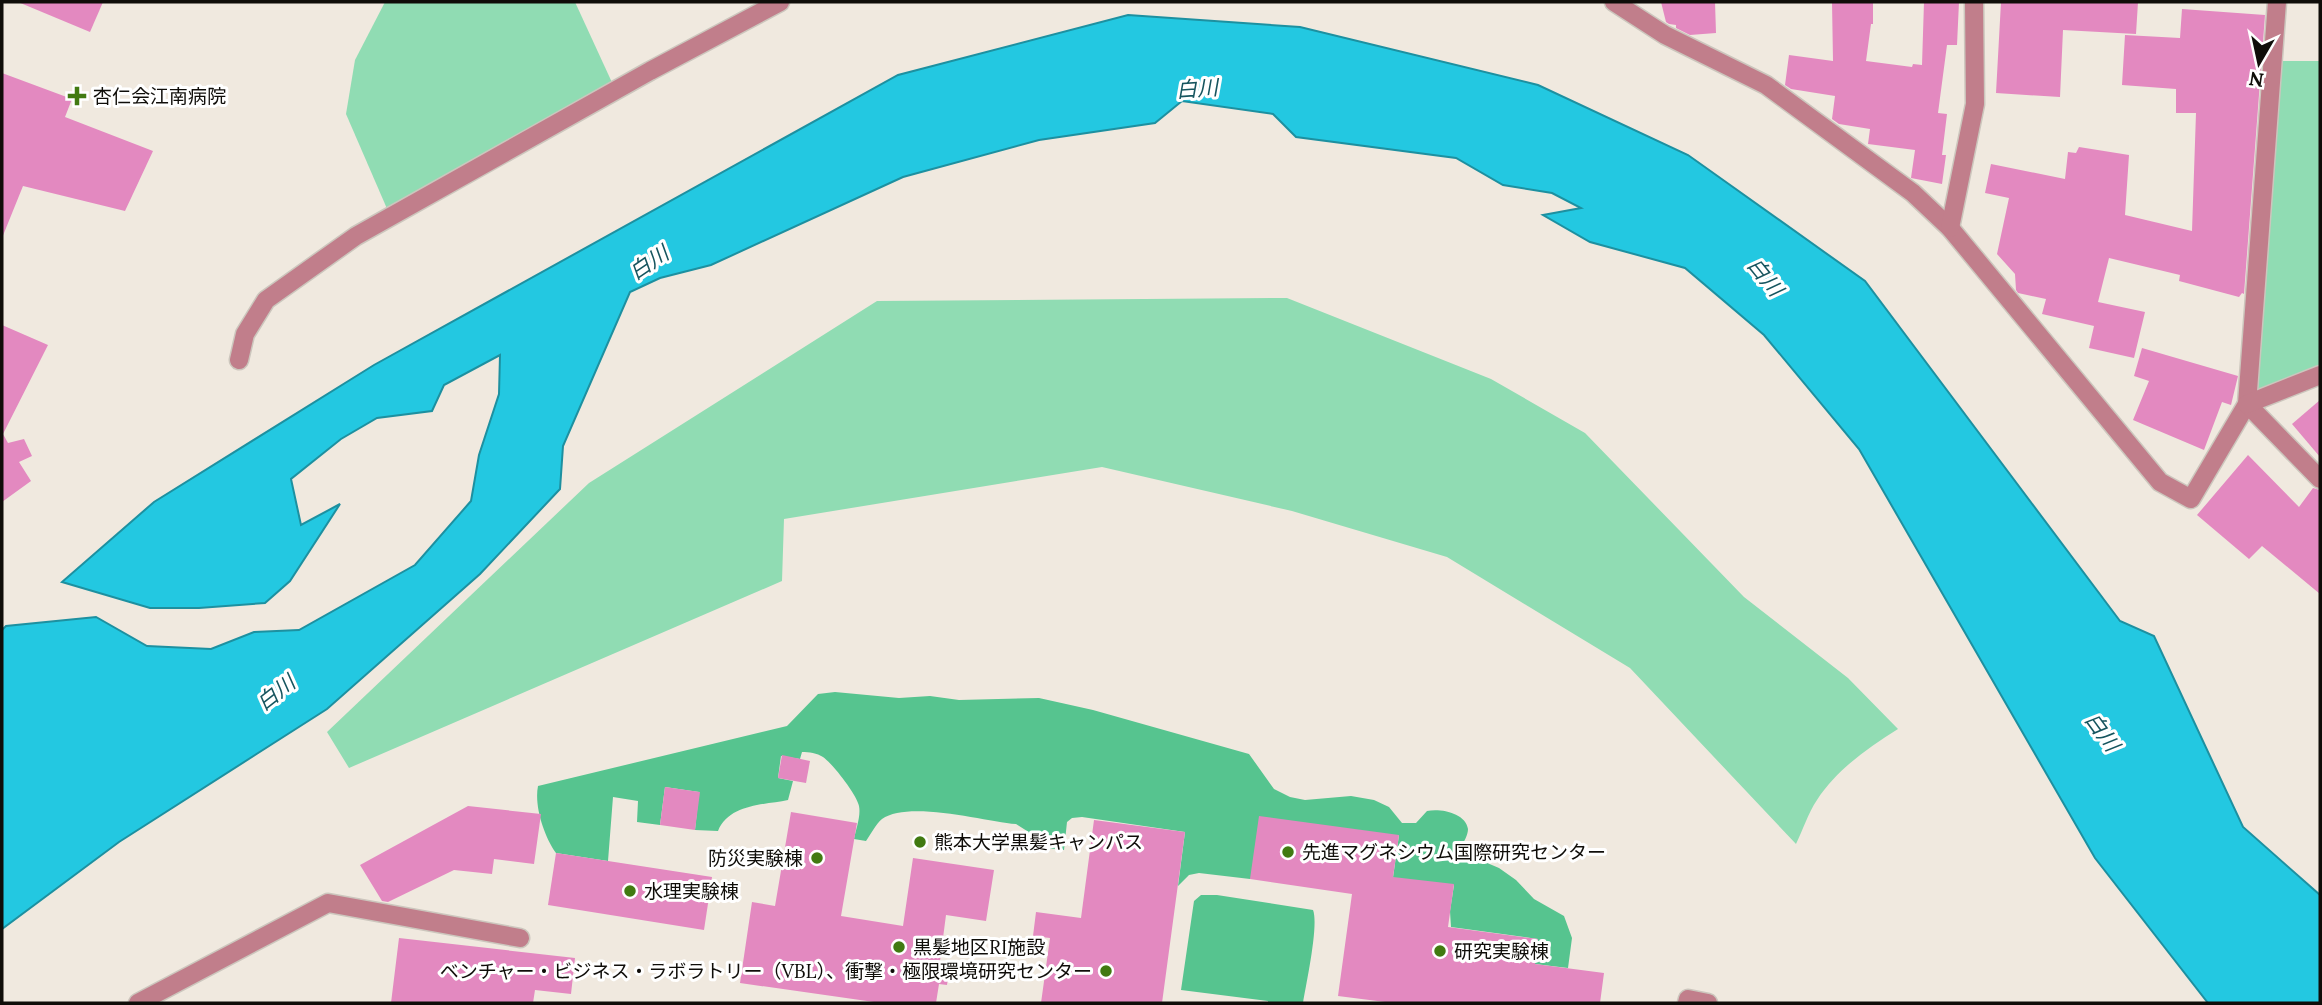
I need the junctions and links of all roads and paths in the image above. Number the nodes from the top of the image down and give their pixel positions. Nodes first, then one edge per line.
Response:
1 (780, 2) edge
2 (1614, 2) edge
3 (1974, 2) edge
4 (2277, 2) edge
5 (1950, 228) junction
6 (239, 360) dead end
7 (2320, 375) edge
8 (2247, 404) junction
9 (2320, 479) edge
10 (520, 938) dead end
11 (138, 1003) edge
12 (1687, 1003) edge
13 (1708, 1003) edge

1 - 6 street
2 - 5 street
3 - 5 street
4 - 8 street
5 - 8 street
7 - 8 street
8 - 9 street
10 - 11 street
12 - 13 street

